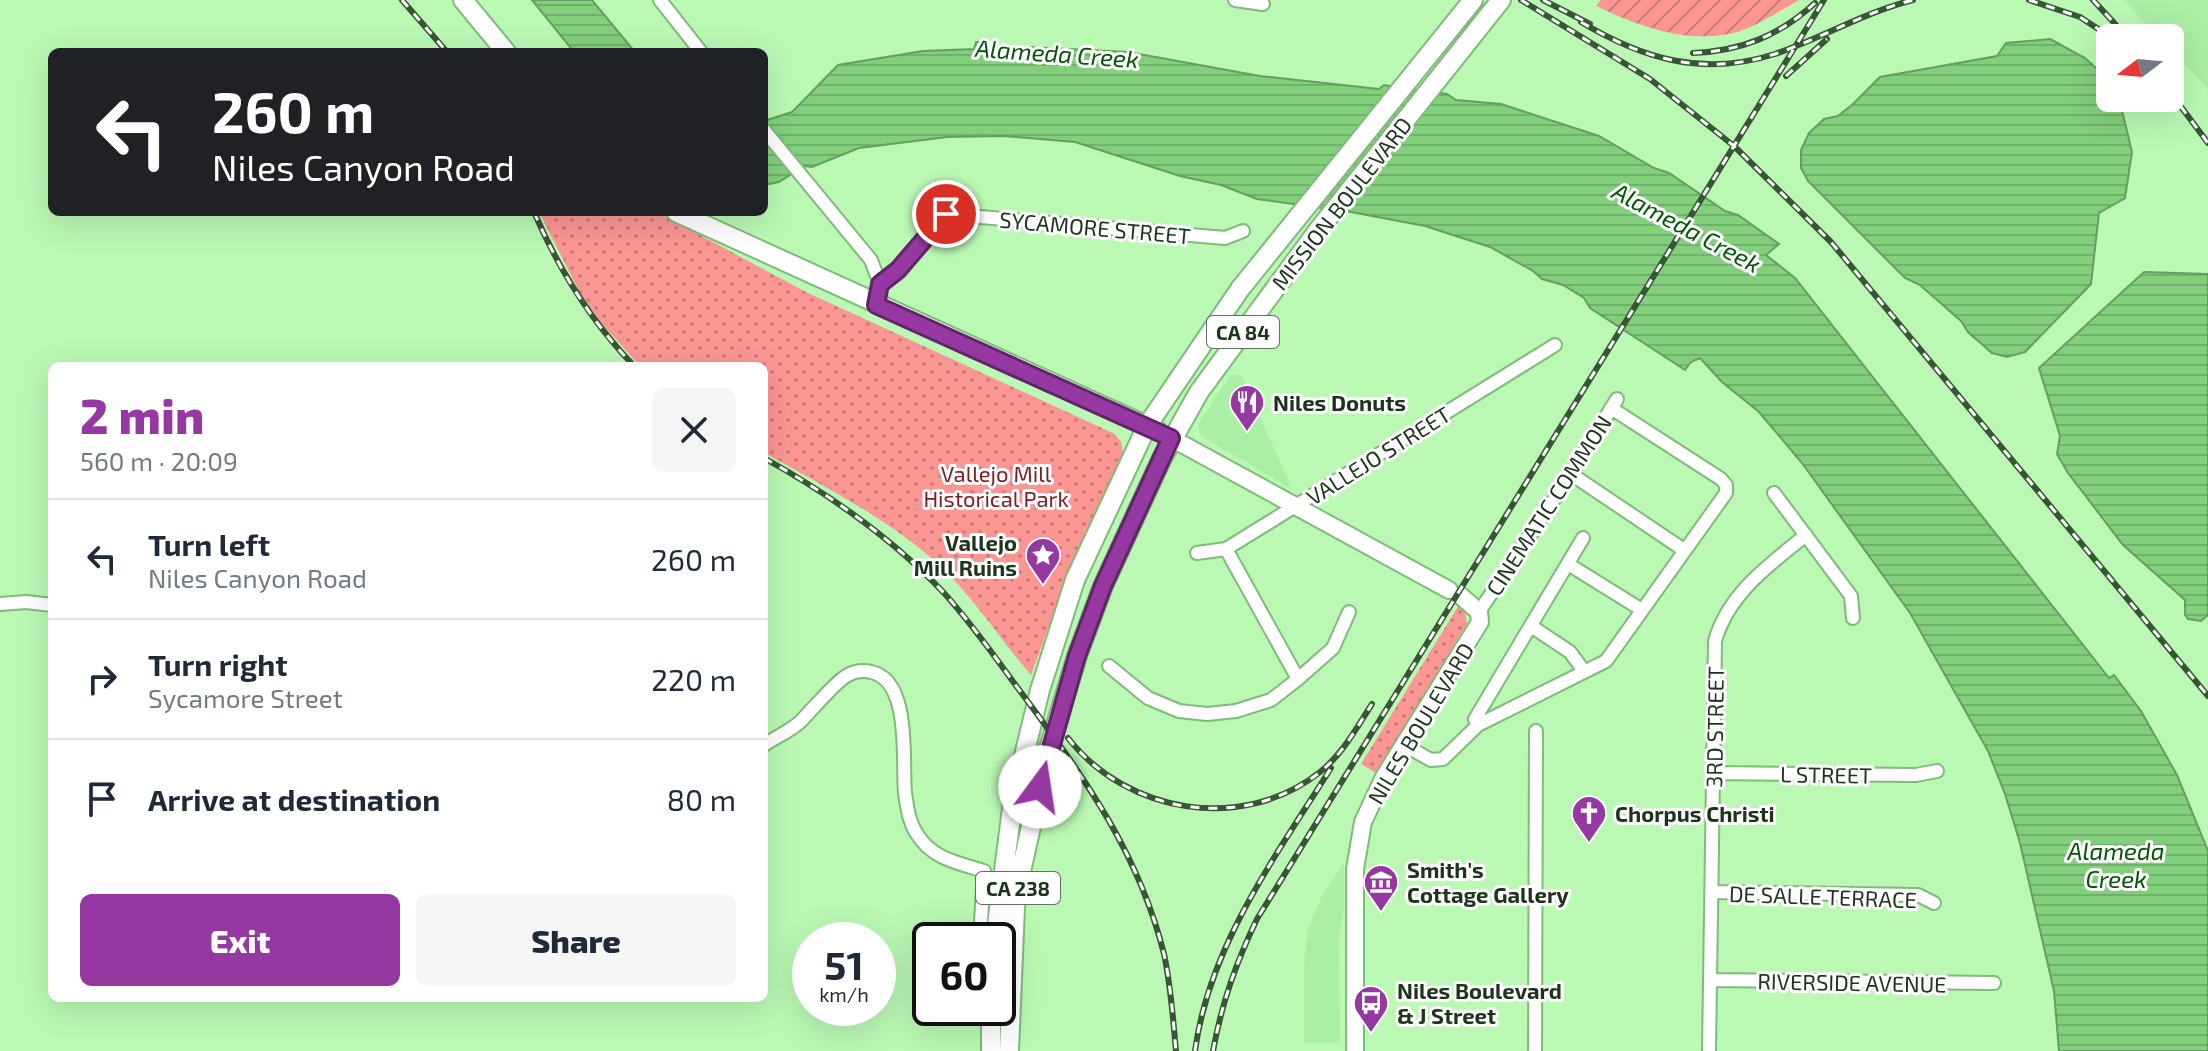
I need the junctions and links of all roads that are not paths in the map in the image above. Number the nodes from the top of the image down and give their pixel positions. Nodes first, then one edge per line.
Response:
1 (463, 0) edge
2 (660, 0) edge
3 (1235, 0) edge
4 (1473, 0) edge
5 (1501, 0) edge
6 (1263, 4) dead end
7 (503, 48) edge
8 (698, 48) edge
9 (768, 135) edge
10 (685, 216) edge
11 (1243, 231) dead end
12 (880, 284) junction
13 (876, 305) junction
14 (1555, 345) dead end
15 (1147, 426) junction
16 (1171, 438) junction
17 (1571, 474) junction
18 (1774, 493) dead end
19 (1299, 505) junction
20 (1806, 535) junction
21 (1583, 538) dead end
22 (1226, 549) junction
23 (1684, 550) junction
24 (1197, 553) dead end
25 (1568, 564) junction
26 (0, 604) edge
27 (48, 605) edge
28 (1642, 610) junction
29 (1349, 612) dead end
30 (1479, 612) junction
31 (1853, 618) dead end
32 (1531, 626) junction
33 (1109, 666) dead end
34 (1584, 671) junction
35 (1298, 679) junction
36 (1478, 725) junction
37 (1536, 731) dead end
38 (768, 742) edge
39 (1404, 745) junction
40 (1937, 771) dead end
41 (1714, 773) junction
42 (1711, 892) junction
43 (1934, 903) dead end
44 (981, 922) edge
45 (997, 922) edge
46 (1014, 922) edge
47 (1710, 980) junction
48 (1994, 983) dead end
49 (1001, 1026) edge
50 (1004, 1051) edge
51 (1355, 1051) edge
52 (1535, 1051) edge
53 (1709, 1051) edge

1 - 7 main road
2 - 8 street
3 - 6 street
4 - 15 main road, MISSION BOULEVARD / CA 84
5 - 16 main road, MISSION BOULEVARD / CA 84
9 - 12 street
10 - 13 main road
11 - 12 street, SYCAMORE STREET
12 - 13 street
13 - 15 main road
14 - 19 street, VALLEJO STREET
15 - 16 main road
15 - 45 main road, MISSION BOULEVARD / CA 238
16 - 19 main road
16 - 46 main road, MISSION BOULEVARD / CA 238
17 - 23 street
17 - 23 street, CINEMATIC COMMON
17 - 30 street, CINEMATIC COMMON
18 - 20 street
19 - 22 street, VALLEJO STREET
19 - 30 main road
20 - 31 street
20 - 41 street, 3RD STREET
21 - 25 street
22 - 24 street, VALLEJO STREET
22 - 35 street
23 - 28 street
25 - 28 street
25 - 32 street
26 - 27 street
28 - 34 street
29 - 35 street
30 - 39 main road, NILES BOULEVARD
32 - 34 street
32 - 36 street
33 - 35 street
34 - 36 street
36 - 39 street
37 - 52 street
38 - 44 street
39 - 51 main road, NILES BOULEVARD
40 - 41 street, L STREET
41 - 42 street, 3RD STREET
42 - 43 street, DE SALLE TERRACE
42 - 47 street, 3RD STREET
47 - 48 street, RIVERSIDE AVENUE
47 - 53 street, 3RD STREET
49 - 50 main road, MISSION BOULEVARD / CA 238

